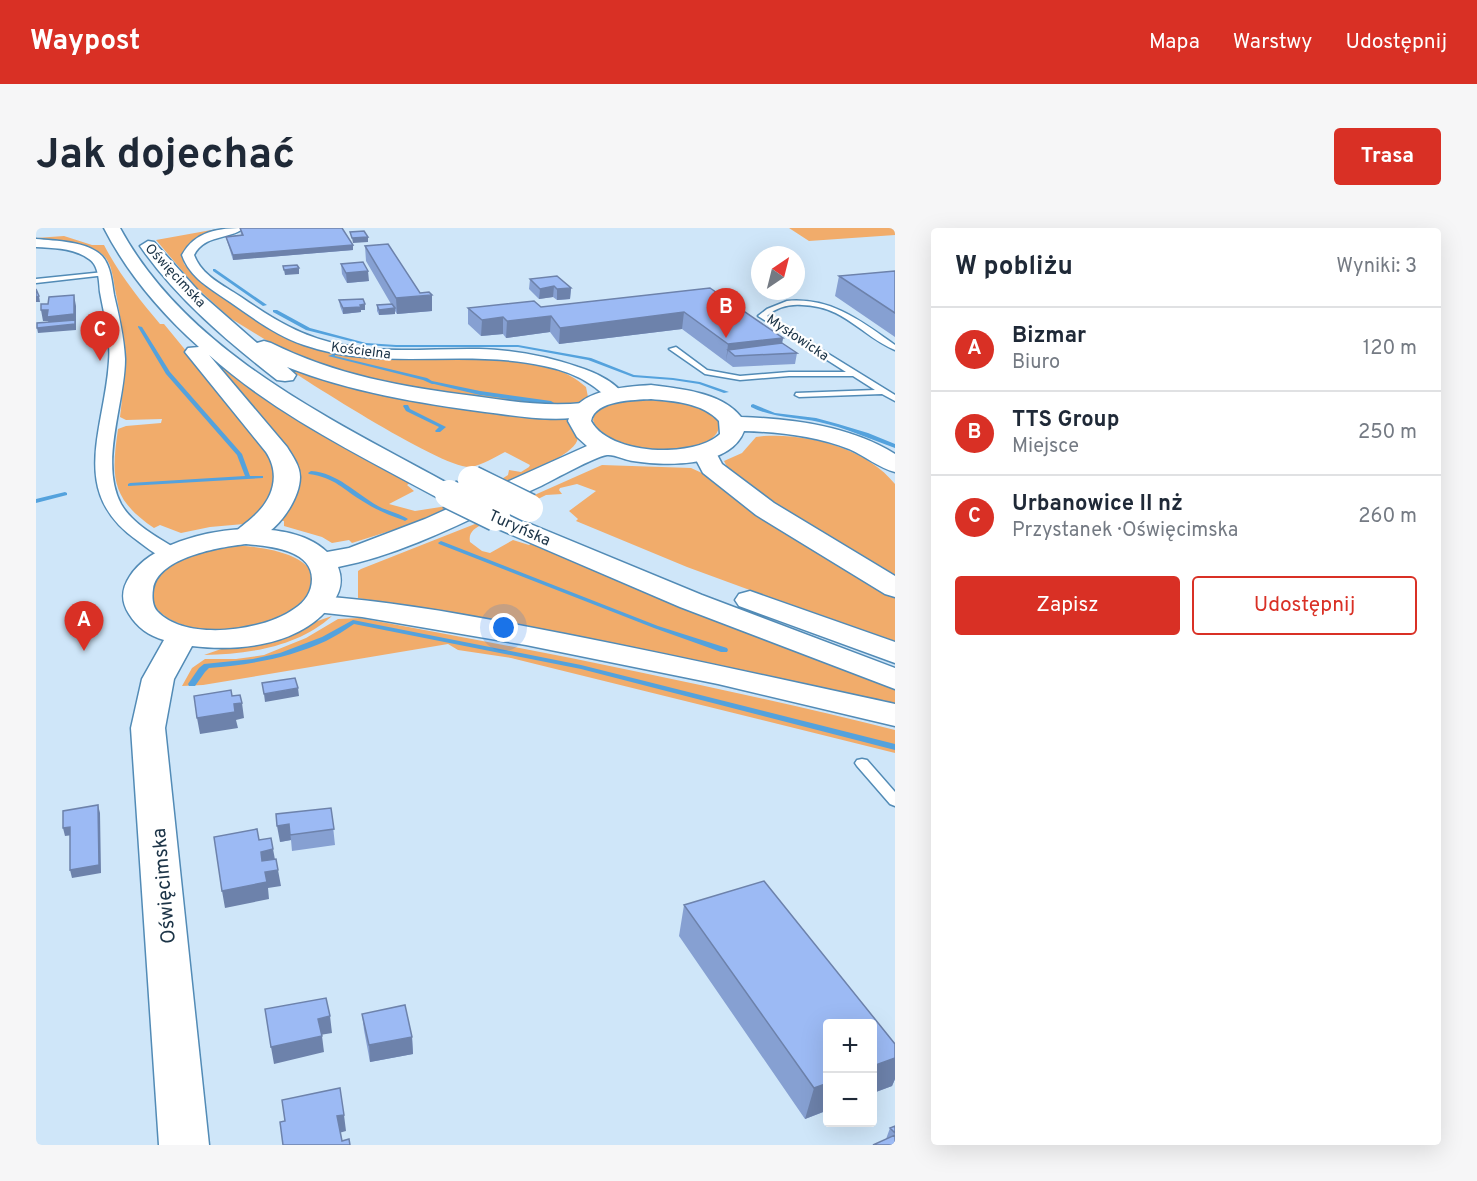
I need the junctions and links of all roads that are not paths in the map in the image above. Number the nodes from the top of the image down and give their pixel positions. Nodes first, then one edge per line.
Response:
1 (112, 228) edge
2 (238, 228) edge
3 (141, 237) dead end
4 (36, 243) edge
5 (104, 274) junction
6 (36, 281) edge
7 (177, 317) junction
8 (219, 321) junction
9 (895, 348) edge
10 (673, 349) dead end
11 (854, 374) junction
12 (882, 392) junction
13 (616, 395) junction
14 (799, 395) dead end
15 (895, 399) edge
16 (583, 410) junction
17 (733, 424) junction
18 (607, 446) junction
19 (704, 452) junction
20 (895, 465) edge
21 (518, 515) junction
22 (246, 536) junction
23 (171, 554) junction
24 (321, 562) junction
25 (895, 588) edge
26 (318, 605) junction
27 (183, 636) junction
28 (895, 653) edge
29 (895, 679) edge
30 (895, 715) edge
31 (862, 763) dead end
32 (895, 801) edge
33 (184, 1145) edge

1 - 7 main road, Oświęcimska
2 - 13 street, Kościelna
3 - 8 main road, Oświęcimska
4 - 5 street
5 - 6 lane
5 - 23 street
7 - 21 main road, Turyńska, bridge
7 - 22 main road
8 - 16 main road
8 - 21 main road, Turyńska, bridge
9 - 11 lane, Mysłowicka
10 - 11 lane
11 - 12 lane, Mysłowicka
12 - 14 lane
12 - 15 lane, Mysłowicka
13 - 16 main road
13 - 17 main road
16 - 18 main road
17 - 19 main road
17 - 20 main road
18 - 19 main road
18 - 24 main road
19 - 25 main road
21 - 28 main road, Turyńska
21 - 29 main road, Turyńska
22 - 23 main road
22 - 24 main road
23 - 27 main road
24 - 26 main road
26 - 27 main road
26 - 30 main road
27 - 33 main road, Oświęcimska
31 - 32 lane

